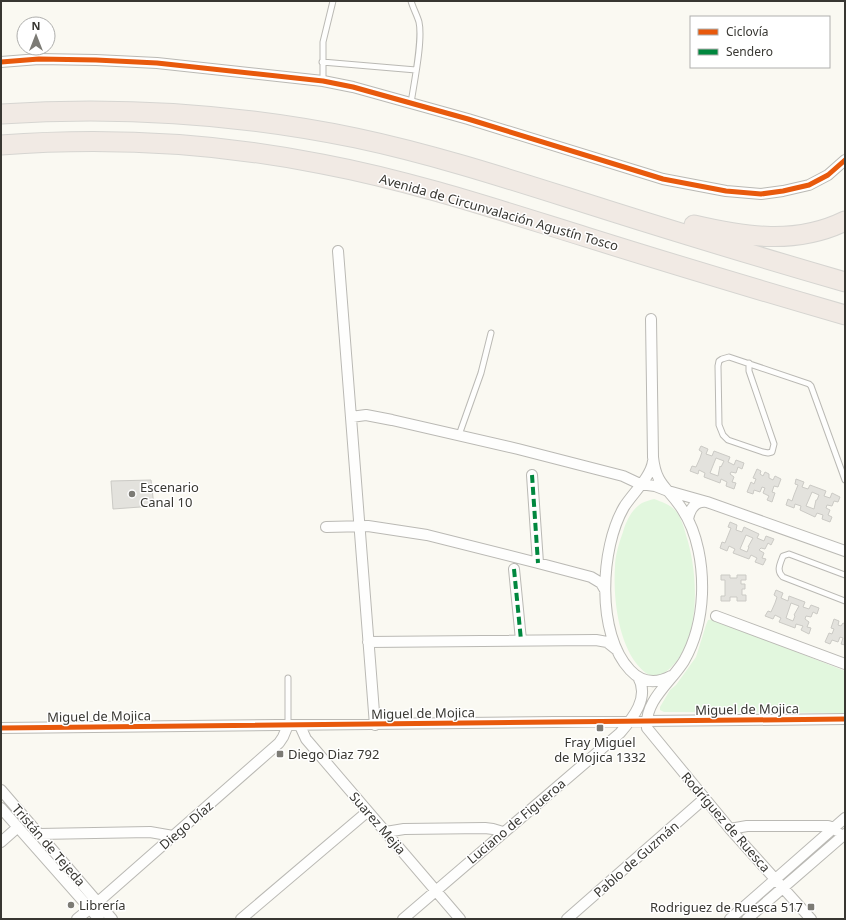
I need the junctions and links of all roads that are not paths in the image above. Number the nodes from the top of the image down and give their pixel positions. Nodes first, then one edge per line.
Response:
1 (333, 1) edge
2 (411, 1) edge
3 (1, 62) edge
4 (322, 62) junction
5 (416, 70) junction
6 (323, 81) junction
7 (411, 103) junction
8 (1, 114) edge
9 (1, 145) edge
10 (845, 160) edge
11 (497, 176) junction
12 (845, 220) edge
13 (338, 251) dead end
14 (845, 282) edge
15 (845, 315) edge
16 (651, 319) dead end
17 (491, 333) dead end
18 (749, 363) junction
19 (351, 417) junction
20 (459, 435) junction
21 (654, 457) junction
22 (532, 475) dead end
23 (623, 476) junction
24 (845, 480) edge
25 (640, 484) junction
26 (668, 491) junction
27 (630, 498) junction
28 (707, 502) junction
29 (688, 519) junction
30 (359, 525) junction
31 (326, 527) dead end
32 (845, 551) edge
33 (538, 563) junction
34 (606, 564) junction
35 (514, 569) dead end
36 (845, 575) edge
37 (591, 577) junction
38 (605, 590) junction
39 (702, 597) junction
40 (845, 601) edge
41 (716, 616) junction
42 (608, 620) junction
43 (698, 626) junction
44 (520, 640) junction
45 (596, 640) junction
46 (368, 642) junction
47 (618, 651) junction
48 (845, 664) edge
49 (673, 675) junction
50 (638, 677) junction
51 (288, 678) dead end
52 (845, 719) edge
53 (629, 722) junction
54 (646, 722) junction
55 (288, 725) junction
56 (301, 725) junction
57 (375, 725) junction
58 (1, 728) edge
59 (1, 790) edge
60 (705, 798) junction
61 (1, 808) edge
62 (367, 812) junction
63 (845, 818) edge
64 (18, 827) junction
65 (834, 828) junction
66 (730, 829) junction
67 (386, 832) junction
68 (503, 832) junction
69 (39, 834) junction
70 (172, 836) junction
71 (843, 836) edge
72 (1, 842) edge
73 (776, 880) junction
74 (784, 888) junction
75 (435, 891) junction
76 (94, 905) junction
77 (77, 919) edge
78 (99, 919) edge
79 (112, 919) edge
80 (241, 919) edge
81 (403, 919) edge
82 (460, 919) edge
83 (567, 919) edge
84 (730, 919) edge
85 (747, 919) edge
86 (810, 919) edge

1 - 4 lane
2 - 5 lane
3 - 6 street
4 - 5 lane
4 - 6 lane
5 - 7 lane
6 - 7 street
7 - 10 street
8 - 11 highway
9 - 15 highway, Avenida de Circunvalación Agustín Tosco
11 - 12 highway
11 - 14 highway
13 - 19 street
16 - 21 street
17 - 20 lane
18 - 18 lane
18 - 24 lane
19 - 20 street
19 - 30 street
20 - 23 street
21 - 25 street
21 - 26 street
22 - 33 street
23 - 25 street
23 - 27 street
25 - 26 street
25 - 27 street
26 - 28 street
26 - 29 street
27 - 34 street
28 - 29 street
28 - 32 street
29 - 39 street
30 - 31 street
30 - 33 street
30 - 46 street
33 - 37 street
34 - 37 street
34 - 38 street
35 - 44 street
36 - 40 lane
37 - 38 street
38 - 42 street
39 - 41 street
39 - 43 street
41 - 43 street
41 - 48 street
42 - 45 street
42 - 47 street
43 - 49 street
44 - 45 street
44 - 46 street
45 - 47 street
46 - 57 street
47 - 50 street
49 - 50 street
49 - 54 street
50 - 53 street, Luciano de Figueroa
51 - 55 lane
52 - 54 street, Miguel de Mojica
53 - 54 street, Miguel de Mojica
53 - 57 street, Miguel de Mojica
53 - 68 street, Luciano de Figueroa
54 - 60 street, Rodríguez de Ruesca
55 - 56 street, Miguel de Mojica
55 - 58 street, Miguel de Mojica
55 - 70 street, Diego Díaz
56 - 57 street, Miguel de Mojica
56 - 62 street, Suarez Mejia
59 - 69 street, Tristán de Tejeda
60 - 66 street, Rodríguez de Ruesca
60 - 83 street, Pablo de Guzmán
61 - 64 street, Tristán de Tejeda
62 - 67 street, Suarez Mejia
62 - 80 street
63 - 65 street
64 - 72 street
64 - 76 street, Tristán de Tejeda
65 - 66 street
65 - 71 street
65 - 73 street
66 - 73 street, Rodríguez de Ruesca
67 - 68 street
67 - 75 street, Suarez Mejia
68 - 75 street, Luciano de Figueroa
69 - 70 street
69 - 76 street, Tristán de Tejeda
70 - 76 street, Diego Díaz
71 - 74 street
73 - 74 street, Rodríguez de Ruesca
73 - 84 street
74 - 85 street
74 - 86 street, Rodríguez de Ruesca
75 - 81 street, Luciano de Figueroa
75 - 82 street, Suarez Mejia
76 - 77 street, Diego Díaz
76 - 78 street, Tristán de Tejeda
76 - 79 street, Tristán de Tejeda

